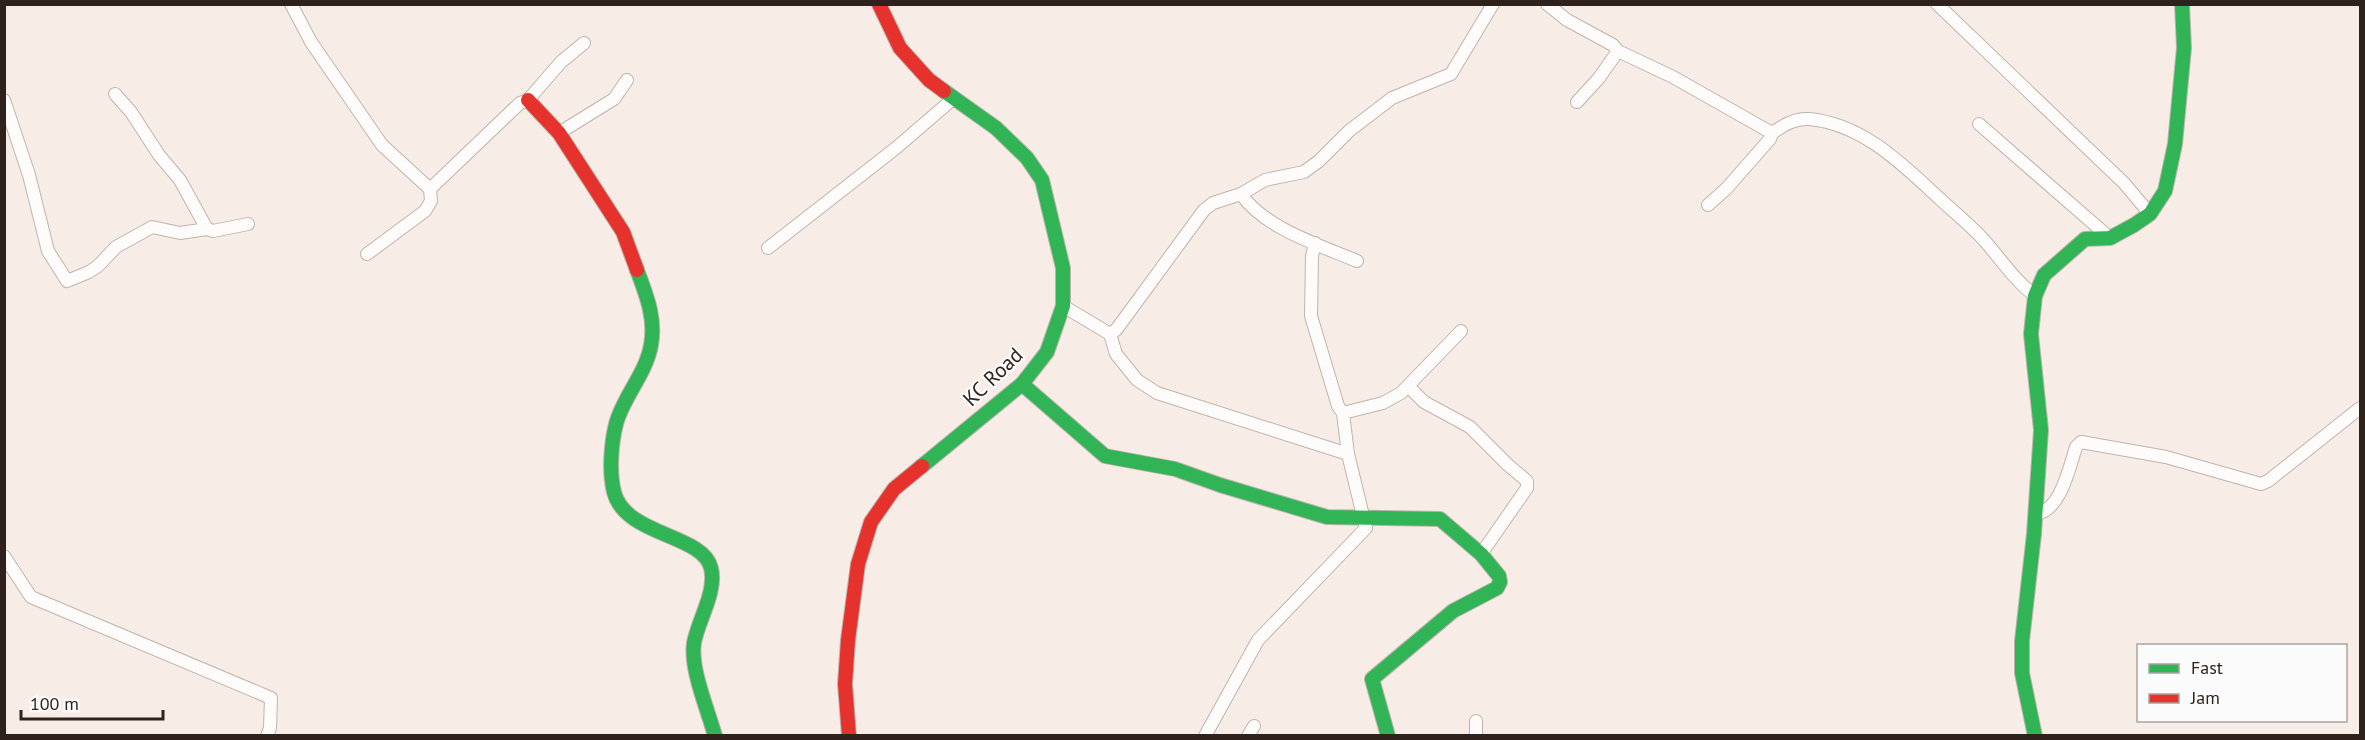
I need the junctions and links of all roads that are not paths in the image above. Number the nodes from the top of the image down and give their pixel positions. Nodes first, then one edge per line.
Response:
1 (291, 4) edge
2 (879, 4) edge
3 (1493, 4) edge
4 (1548, 4) edge
5 (1937, 4) edge
6 (2182, 4) edge
7 (584, 43) dead end
8 (1618, 51) junction
9 (627, 80) dead end
10 (115, 94) dead end
11 (954, 98) junction
12 (4, 100) edge
13 (528, 100) junction
14 (1577, 102) dead end
15 (1979, 124) dead end
16 (559, 133) junction
17 (1772, 133) junction
18 (430, 189) junction
19 (1241, 194) junction
20 (1708, 205) dead end
21 (2150, 214) junction
22 (248, 224) dead end
23 (207, 229) junction
24 (2110, 237) junction
25 (1315, 243) junction
26 (768, 248) dead end
27 (367, 254) dead end
28 (1357, 261) dead end
29 (2035, 296) junction
30 (1063, 306) junction
31 (1461, 331) dead end
32 (1110, 334) junction
33 (1022, 384) junction
34 (1408, 386) junction
35 (2361, 408) edge
36 (1343, 413) junction
37 (1348, 454) junction
38 (2035, 514) junction
39 (1365, 518) junction
40 (1481, 554) junction
41 (4, 556) edge
42 (1476, 721) dead end
43 (267, 735) edge
44 (715, 735) edge
45 (849, 735) edge
46 (1205, 735) edge
47 (1388, 735) edge
48 (1476, 735) edge
49 (2035, 735) edge

1 - 18 street
2 - 11 main road, KC Road
3 - 19 street
4 - 8 street
5 - 21 street
6 - 21 main road
7 - 13 street
8 - 14 street
8 - 17 street
9 - 16 street
10 - 23 street
11 - 26 street
11 - 30 main road, KC Road
12 - 23 street
13 - 16 main road
13 - 18 street
15 - 24 street
16 - 44 main road
17 - 20 street
17 - 29 street
18 - 27 street
19 - 25 street
19 - 32 street
21 - 24 main road
22 - 23 street
24 - 29 main road
25 - 28 street
25 - 36 street
29 - 38 main road
30 - 32 street
30 - 33 main road, KC Road
31 - 34 street
32 - 37 street
33 - 39 main road
33 - 45 main road, KC Road
34 - 36 street
34 - 40 street
35 - 38 street
36 - 37 street
37 - 39 street
38 - 49 main road
39 - 40 main road
39 - 46 street
40 - 47 main road
41 - 43 street
42 - 48 street

